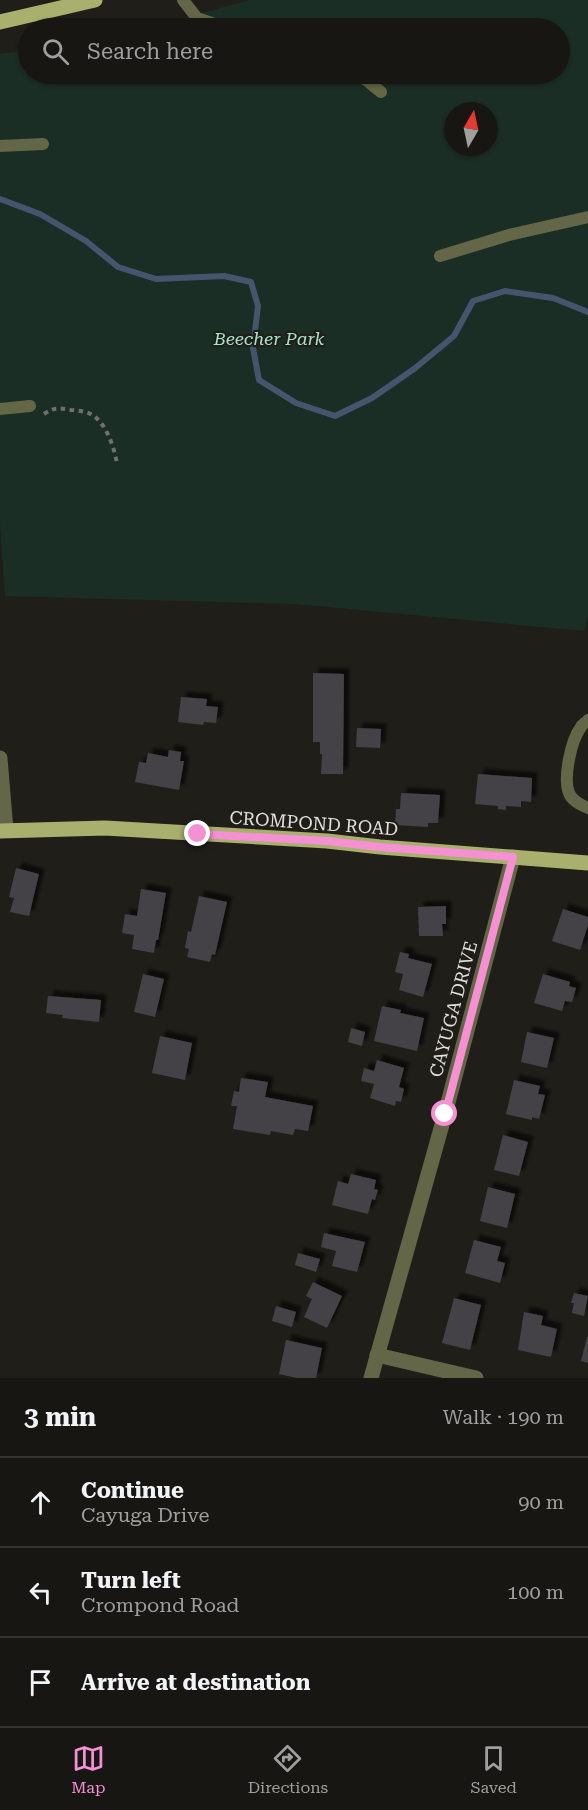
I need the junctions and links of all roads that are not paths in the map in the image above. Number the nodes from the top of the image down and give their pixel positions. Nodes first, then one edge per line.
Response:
1 (95, 0) edge
2 (183, 0) edge
3 (197, 18) edge
4 (0, 22) edge
5 (371, 84) edge
6 (381, 92) dead end
7 (43, 144) dead end
8 (0, 146) edge
9 (588, 217) edge
10 (440, 256) dead end
11 (30, 406) road end
12 (0, 409) edge
13 (588, 720) edge
14 (0, 758) edge
15 (588, 808) edge
16 (3, 830) edge
17 (513, 857) junction
18 (588, 863) edge
19 (377, 1354) junction
20 (370, 1378) edge
21 (476, 1378) edge

1 - 4 main road
2 - 3 lane
5 - 6 lane
7 - 8 lane
9 - 10 lane
11 - 12 lane
13 - 15 lane
14 - 16 street
16 - 17 main road, CROMPOND ROAD
17 - 18 main road, CROMPOND ROAD
17 - 19 street, CAYUGA DRIVE
19 - 20 street, CAYUGA DRIVE
19 - 21 street

